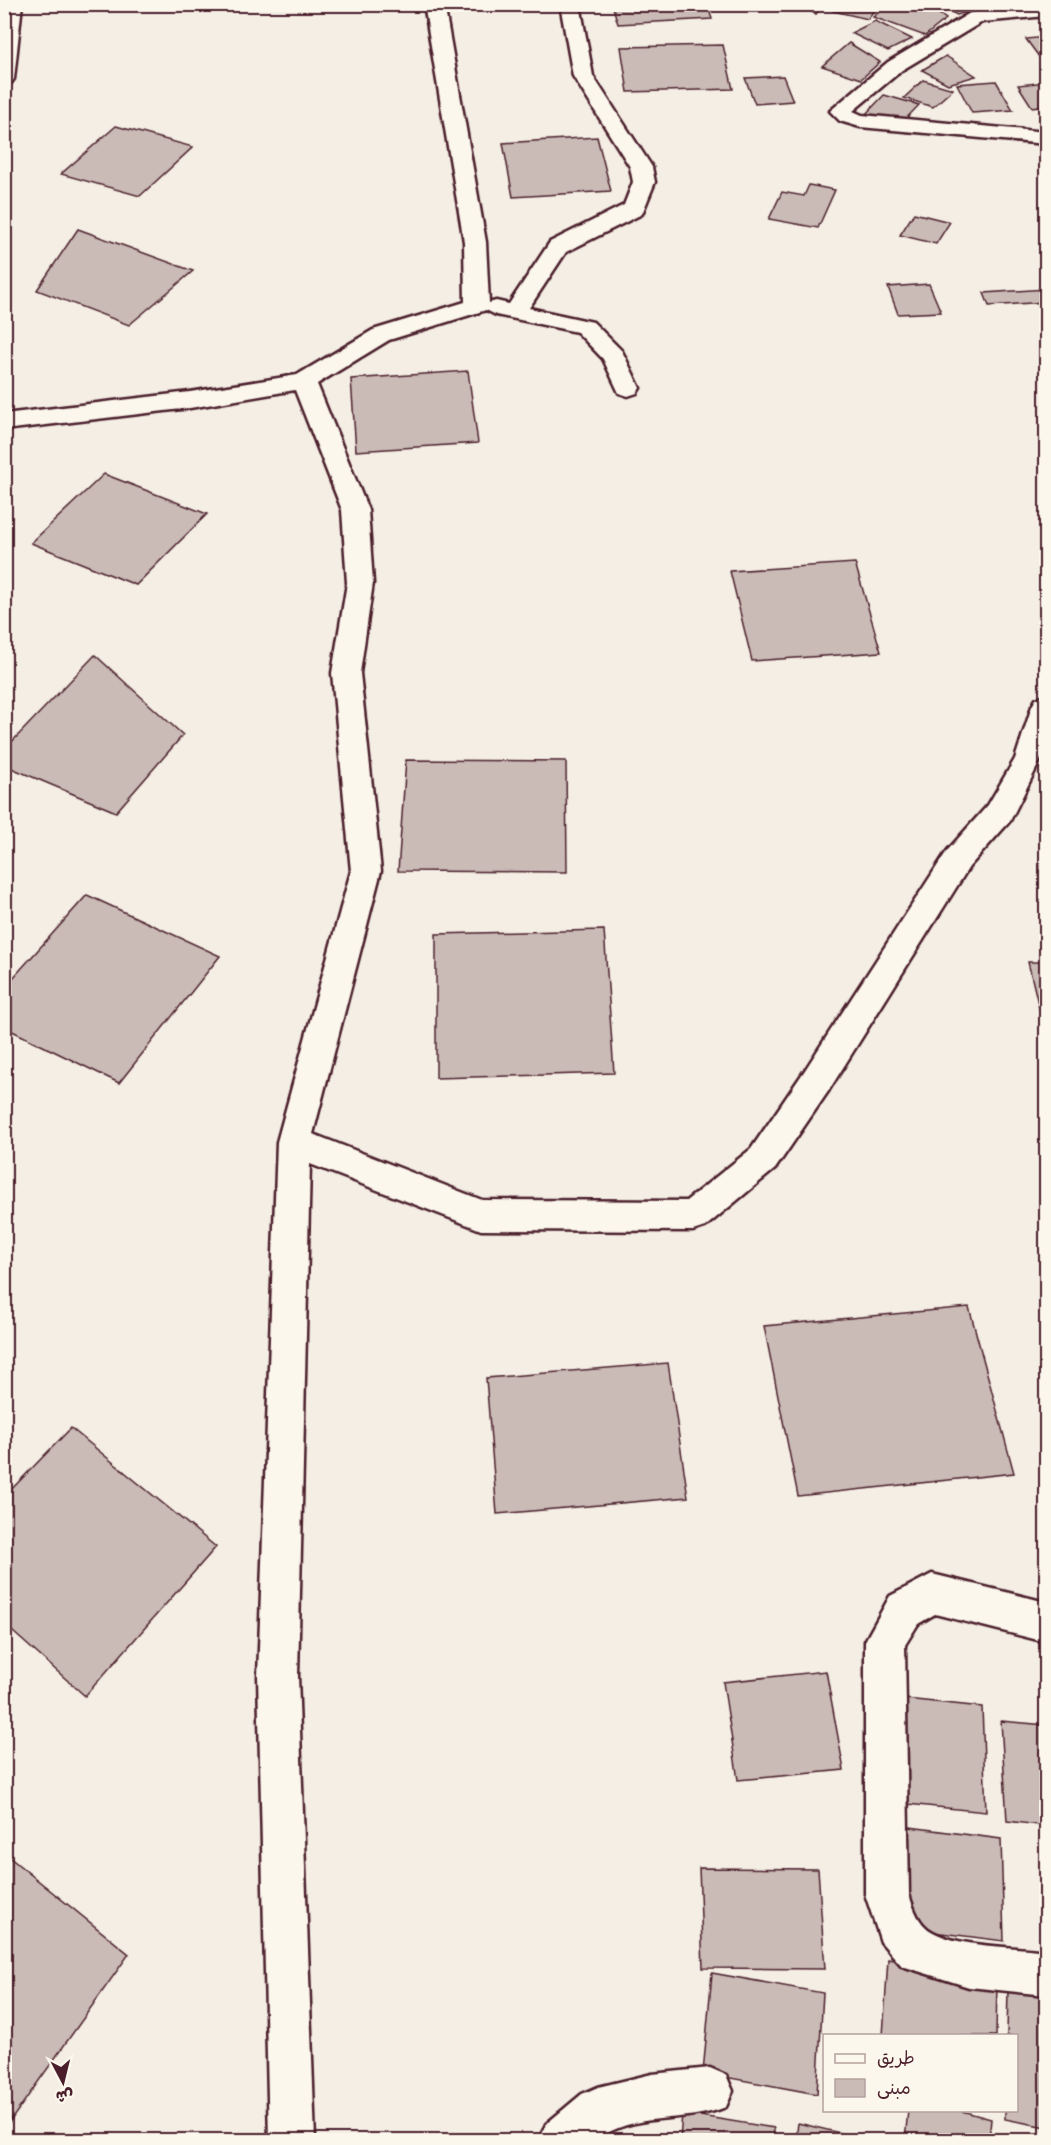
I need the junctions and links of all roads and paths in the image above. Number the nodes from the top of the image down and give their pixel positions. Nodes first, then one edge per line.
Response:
1 (12, 4) edge
2 (434, 4) edge
3 (570, 4) edge
4 (1047, 10) edge
5 (4, 79) edge
6 (1047, 138) edge
7 (477, 306) junction
8 (516, 310) junction
9 (304, 381) junction
10 (628, 388) dead end
11 (4, 422) edge
12 (1047, 706) edge
13 (294, 1142) junction
14 (1047, 1622) edge
15 (1047, 1973) edge
16 (710, 2091) dead end
17 (292, 2140) edge
18 (562, 2140) edge

1 - 5 street
2 - 7 street
3 - 8 street
4 - 6 street
7 - 8 street
7 - 9 street
8 - 10 street
9 - 11 street
9 - 13 street
12 - 13 street
13 - 17 street
14 - 15 street
16 - 18 street

